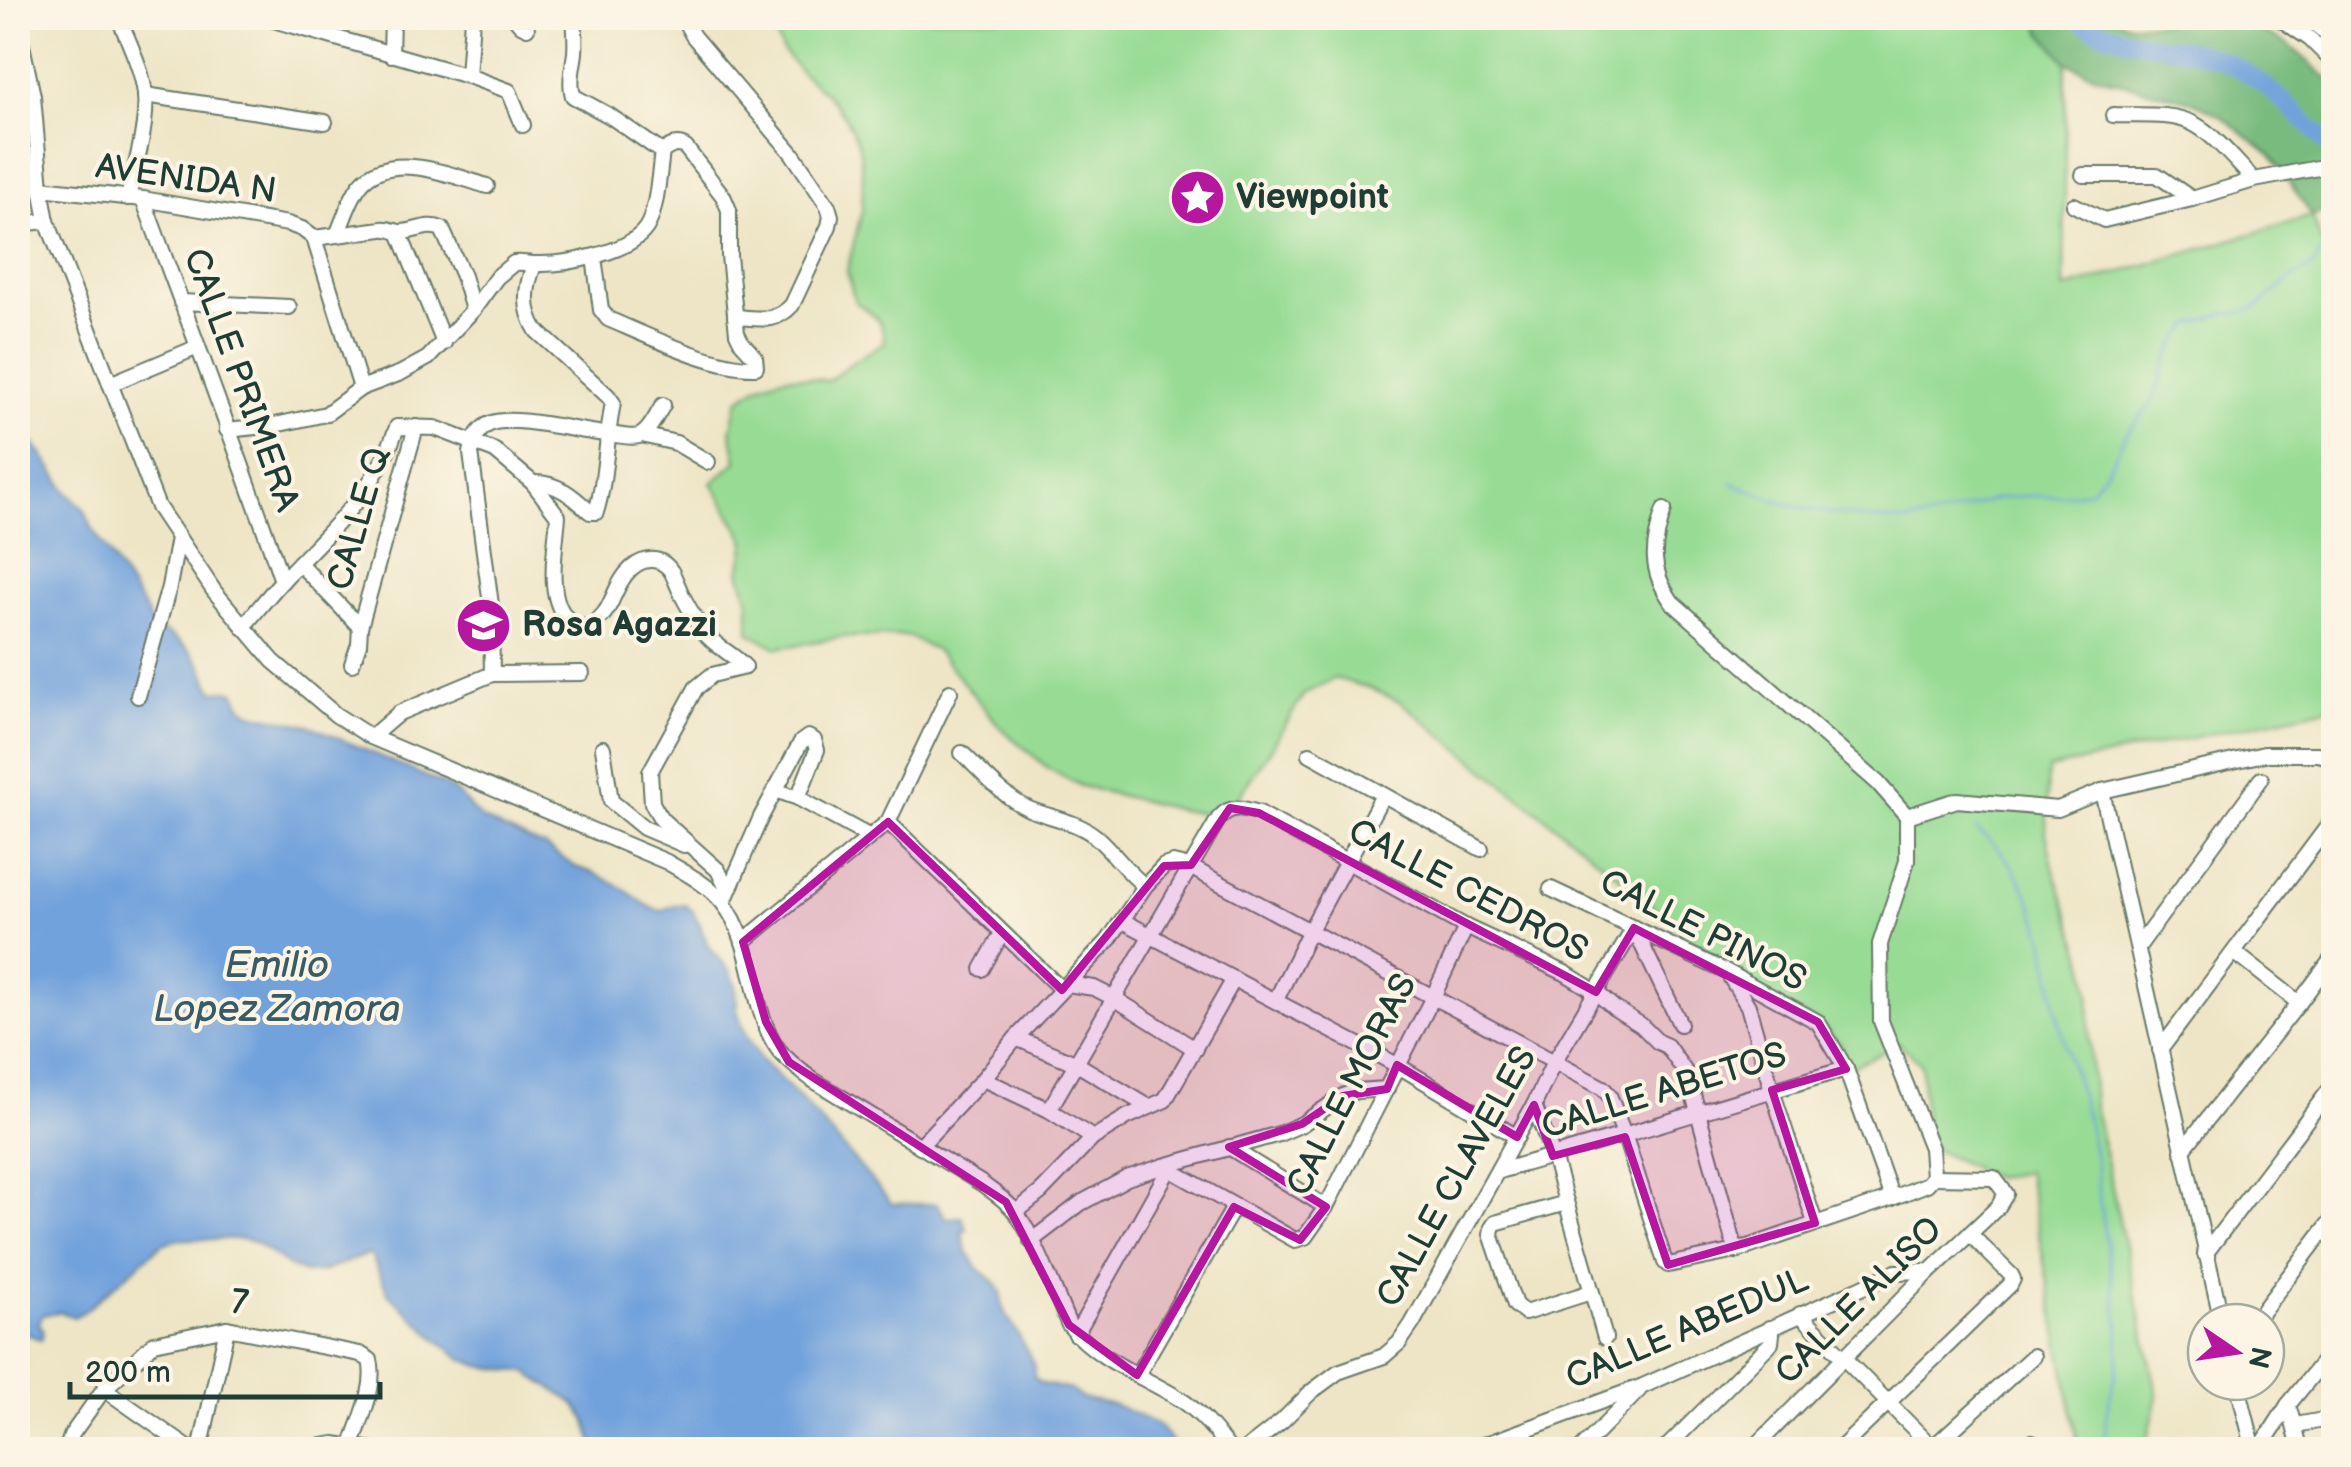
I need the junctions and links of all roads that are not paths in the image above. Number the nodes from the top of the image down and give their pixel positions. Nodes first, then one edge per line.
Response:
1 (118, 18) edge
2 (268, 18) edge
3 (392, 18) edge
4 (472, 18) edge
5 (574, 18) edge
6 (684, 18) edge
7 (2279, 18) edge
8 (2306, 18) edge
9 (18, 27) edge
10 (2334, 39) edge
11 (392, 56) junction
12 (2334, 64) edge
13 (468, 76) junction
14 (145, 95) junction
15 (2113, 115) dead end
16 (325, 122) dead end
17 (522, 125) dead end
18 (662, 152) junction
19 (2334, 165) edge
20 (2083, 175) dead end
21 (2254, 180) junction
22 (486, 186) dead end
23 (41, 188) junction
24 (136, 199) junction
25 (2192, 199) junction
26 (2074, 205) dead end
27 (47, 221) junction
28 (18, 224) edge
29 (398, 232) junction
30 (337, 235) junction
31 (314, 238) junction
32 (594, 256) junction
33 (534, 264) junction
34 (181, 302) junction
35 (289, 308) dead end
36 (473, 310) junction
37 (735, 317) junction
38 (444, 343) junction
39 (198, 347) junction
40 (110, 384) junction
41 (361, 388) junction
42 (663, 405) dead end
43 (416, 427) junction
44 (228, 430) junction
45 (606, 435) junction
46 (642, 435) junction
47 (473, 442) junction
48 (708, 462) dead end
49 (533, 483) junction
50 (1664, 510) dead end
51 (178, 538) junction
52 (299, 563) junction
53 (282, 581) junction
54 (243, 627) junction
55 (360, 627) junction
56 (352, 664) dead end
57 (582, 672) dead end
58 (492, 674) junction
59 (950, 692) dead end
60 (138, 696) dead end
61 (371, 737) junction
62 (603, 748) dead end
63 (962, 753) dead end
64 (1310, 754) dead end
65 (2334, 758) edge
66 (2262, 779) dead end
67 (775, 790) junction
68 (2102, 792) junction
69 (1384, 796) junction
70 (798, 798) junction
71 (1907, 816) junction
72 (2334, 818) edge
73 (888, 822) junction
74 (870, 838) junction
75 (692, 848) junction
76 (1480, 850) dead end
77 (1346, 862) junction
78 (1190, 867) junction
79 (1145, 886) junction
80 (1551, 889) dead end
81 (726, 897) junction
82 (1123, 921) junction
83 (1466, 927) junction
84 (1634, 928) junction
85 (1309, 932) junction
86 (1002, 933) junction
87 (1150, 936) junction
88 (743, 942) junction
89 (2138, 946) junction
90 (2234, 952) junction
91 (2334, 956) edge
92 (982, 969) dead end
93 (1727, 972) junction
94 (1234, 978) junction
95 (1064, 987) junction
96 (1596, 992) junction
97 (1114, 998) junction
98 (1432, 998) junction
99 (1276, 1000) junction
100 (2299, 1003) junction
101 (1680, 1024) dead end
102 (1016, 1038) junction
103 (1195, 1049) junction
104 (2160, 1050) junction
105 (1554, 1062) junction
106 (1077, 1064) junction
107 (1396, 1065) junction
108 (1846, 1068) junction
109 (983, 1079) junction
110 (2334, 1084) edge
111 (1386, 1088) junction
112 (1772, 1090) junction
113 (1534, 1105) junction
114 (1149, 1108) junction
115 (1049, 1110) junction
116 (1698, 1112) junction
117 (1517, 1136) junction
118 (1625, 1136) junction
119 (1094, 1138) junction
120 (920, 1146) junction
121 (1229, 1147) junction
122 (2182, 1151) junction
123 (1553, 1156) junction
124 (1167, 1167) junction
125 (1498, 1171) junction
126 (1933, 1176) junction
127 (1892, 1198) junction
128 (1566, 1204) junction
129 (1326, 1206) junction
130 (1234, 1207) junction
131 (1016, 1212) junction
132 (1473, 1216) junction
133 (2334, 1217) edge
134 (1815, 1224) junction
135 (1492, 1228) junction
136 (1970, 1234) junction
137 (1032, 1241) junction
138 (1736, 1251) junction
139 (2205, 1254) junction
140 (1928, 1273) junction
141 (1592, 1292) junction
142 (2217, 1302) edge
143 (2269, 1302) edge
144 (1800, 1314) junction
145 (227, 1328) junction
146 (1769, 1328) junction
147 (1076, 1334) junction
148 (1604, 1338) dead end
149 (2334, 1348) edge
150 (2033, 1356) dead end
151 (1843, 1358) junction
152 (1137, 1375) junction
153 (1643, 1386) junction
154 (104, 1389) junction
155 (1886, 1402) junction
156 (2243, 1402) edge
157 (2288, 1405) junction
158 (2334, 1418) edge
159 (2296, 1424) junction
160 (352, 1445) junction
161 (335, 1447) edge
162 (1932, 1449) edge
163 (66, 1450) edge
164 (191, 1450) edge
165 (200, 1450) edge
166 (299, 1450) edge
167 (374, 1450) edge
168 (1230, 1450) edge
169 (1244, 1450) edge
170 (1470, 1450) edge
171 (1580, 1450) edge
172 (1664, 1450) edge
173 (1752, 1450) edge
174 (1839, 1450) edge
175 (2256, 1450) edge
176 (2302, 1450) edge

1 - 14 street
2 - 11 street
3 - 11 street
4 - 13 street
5 - 18 street
6 - 37 street
7 - 12 street
8 - 10 street
9 - 23 street
11 - 13 street
13 - 17 street
14 - 16 street
14 - 24 street
15 - 21 street
18 - 32 street
18 - 37 street
19 - 21 street
20 - 25 street
21 - 25 street
22 - 30 street
23 - 24 street, AVENIDA N
23 - 27 street
24 - 31 street, AVENIDA N
24 - 34 street, CALLE PRIMERA
25 - 26 street
27 - 28 street
27 - 40 street
29 - 30 street, AVENIDA N
29 - 36 street, AVENIDA N
29 - 38 street
30 - 31 street, AVENIDA N
31 - 41 street
32 - 33 street
32 - 37 street
33 - 36 street
33 - 45 street
34 - 35 street
34 - 39 street, CALLE PRIMERA
36 - 38 street
38 - 41 street
39 - 40 street
39 - 44 street, CALLE PRIMERA
40 - 51 street
41 - 44 street
42 - 46 street
43 - 47 street
43 - 52 street
43 - 55 street, CALLE Q
44 - 53 street, CALLE PRIMERA
45 - 46 street
45 - 47 street
45 - 49 street
46 - 48 street
47 - 49 street
47 - 58 street
49 - 75 street
50 - 71 street
51 - 54 street
51 - 60 street
52 - 53 street
52 - 55 street
53 - 54 street
54 - 61 street
55 - 56 street, CALLE Q
57 - 58 street
58 - 61 street
59 - 73 street
61 - 81 street
62 - 75 street
63 - 79 street
64 - 69 street
65 - 68 street
66 - 89 street
67 - 70 street
67 - 70 street
67 - 81 street
68 - 71 street
68 - 89 street
69 - 76 street
69 - 77 street
70 - 74 street
71 - 126 street
72 - 90 street
73 - 74 street
73 - 86 street
74 - 88 street
75 - 81 street
77 - 78 street, CALLE CEDROS
77 - 83 street, CALLE CEDROS
77 - 85 street
78 - 79 street
78 - 85 street
78 - 87 street
79 - 82 street
80 - 84 street, CALLE PINOS
81 - 88 street
82 - 87 street
82 - 95 street
83 - 96 street, CALLE CEDROS
83 - 98 street, CALLE MORAS
84 - 93 street, CALLE PINOS
84 - 96 street, CALLE CLAVELES
84 - 101 street
85 - 98 street
85 - 99 street
86 - 92 street
86 - 95 street
87 - 94 street
87 - 97 street
88 - 120 street
89 - 104 street
90 - 100 street
90 - 104 street
91 - 100 street
93 - 108 street, CALLE PINOS
93 - 112 street
94 - 99 street
94 - 103 street
95 - 97 street
95 - 102 street
96 - 105 street, CALLE CLAVELES
96 - 116 street, CALLE CEDROS
97 - 103 street
97 - 106 street
98 - 105 street
98 - 107 street, CALLE MORAS
99 - 107 street
100 - 122 street
102 - 106 street
102 - 109 street
103 - 114 street
104 - 122 street
105 - 113 street, CALLE CLAVELES
105 - 118 street
106 - 114 street
106 - 115 street
107 - 111 street, CALLE MORAS
107 - 117 street
108 - 112 street, CALLE ABETOS
108 - 127 street, CALLE PINOS
109 - 115 street
109 - 120 street
110 - 139 street
111 - 121 street
111 - 129 street, CALLE MORAS
112 - 116 street, CALLE ABETOS
112 - 134 street
113 - 117 street, CALLE CLAVELES
113 - 123 street
114 - 119 street
115 - 119 street
116 - 118 street, CALLE ABETOS
116 - 138 street
117 - 125 street, CALLE CLAVELES
118 - 123 street, CALLE ABETOS
118 - 138 street
119 - 131 street
120 - 131 street
121 - 124 street
121 - 129 street
122 - 139 street
123 - 125 street, CALLE ABETOS
123 - 128 street
124 - 130 street, CALLE MORAS
124 - 137 street
124 - 147 street
125 - 132 street, CALLE CLAVELES
126 - 127 street
126 - 136 street, CALLE ALISO
127 - 134 street
128 - 135 street
128 - 141 street
129 - 130 street, CALLE MORAS
130 - 152 street
131 - 137 street
132 - 135 street
132 - 169 street, CALLE CLAVELES
133 - 143 street
134 - 138 street
135 - 141 street
136 - 140 street, CALLE ALISO
136 - 155 street
137 - 147 street
139 - 142 street
140 - 144 street, CALLE ABEDUL
140 - 151 street, CALLE ALISO
141 - 148 street
144 - 146 street, CALLE ABEDUL
144 - 151 street
145 - 154 street, 7
145 - 160 street, 7
145 - 165 street
146 - 153 street, CALLE ABEDUL
146 - 172 street
147 - 152 street
149 - 157 street
150 - 162 street
151 - 155 street
151 - 173 street, CALLE ALISO
152 - 168 street
153 - 170 street, CALLE ABEDUL
153 - 171 street
154 - 163 street, 7
154 - 164 street
155 - 162 street
155 - 174 street
156 - 175 street
157 - 159 street
157 - 175 street
158 - 159 street
159 - 176 street
160 - 161 street
160 - 167 street
161 - 166 street

